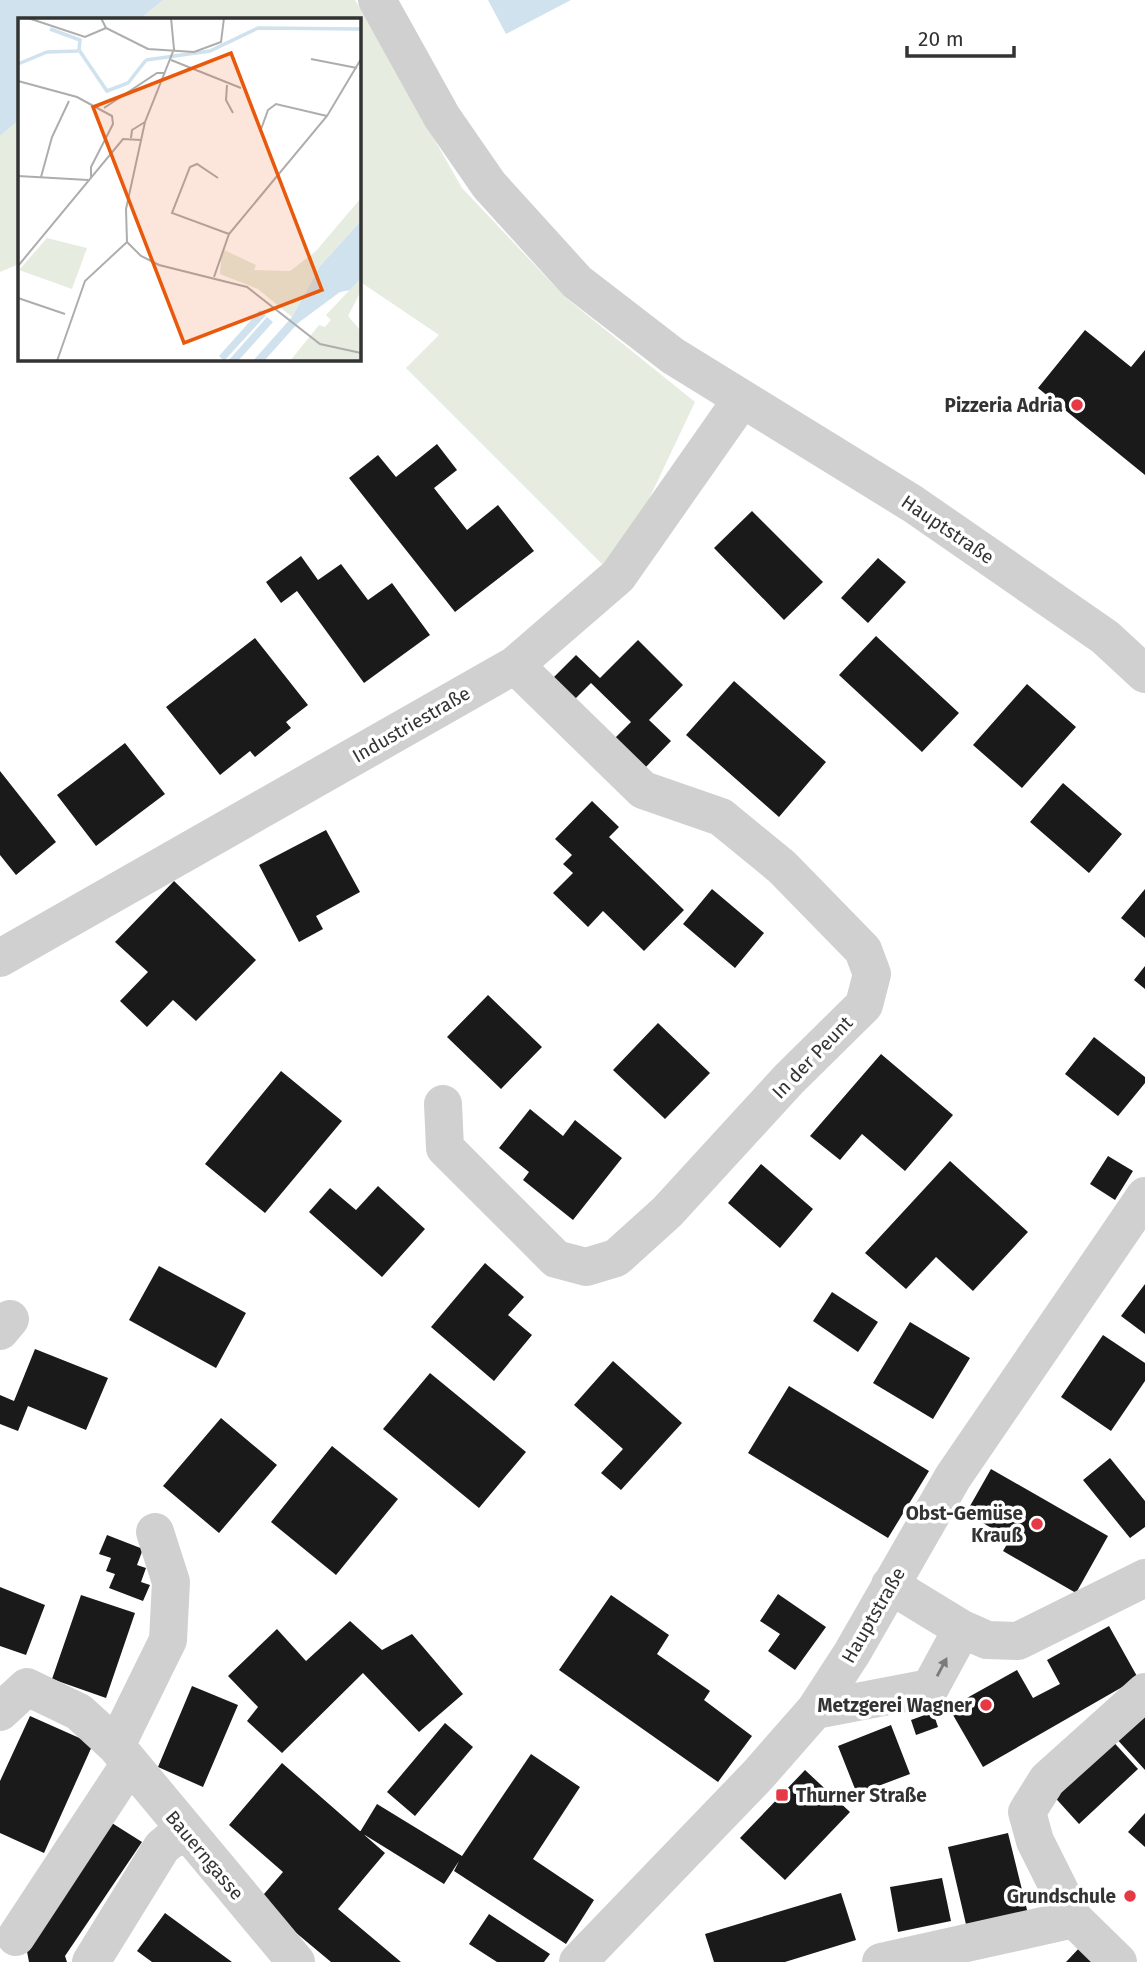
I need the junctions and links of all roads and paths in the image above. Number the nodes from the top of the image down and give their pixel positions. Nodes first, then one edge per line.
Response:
1 (377, 0) edge
2 (742, 399) junction
3 (515, 665) junction
4 (1145, 674) edge
5 (0, 958) edge
6 (443, 1104) dead end
7 (1145, 1196) edge
8 (155, 1532) dead end
9 (1145, 1578) edge
10 (890, 1585) junction
11 (962, 1629) junction
12 (1145, 1692) edge
13 (13, 1700) edge
14 (815, 1710) junction
15 (123, 1756) junction
16 (183, 1830) junction
17 (1074, 1919) junction
18 (16, 1937) dead end
19 (91, 1962) edge
20 (296, 1962) edge
21 (578, 1962) edge
22 (881, 1962) edge
23 (1118, 1962) edge

1 - 2 street, Hauptstraße
2 - 3 street, Industriestraße
2 - 4 street, Hauptstraße
3 - 5 street, Industriestraße
3 - 6 street, In der Peunt
7 - 10 street, Hauptstraße
8 - 15 street
9 - 11 street
10 - 11 street
10 - 14 street, Hauptstraße
14 -> 11 street
12 - 17 street
13 - 15 street, Bauerngasse
14 - 21 street, Hauptstraße
15 - 16 street, Bauerngasse
15 - 18 street
16 - 19 street
16 - 20 street, Bauerngasse
17 - 22 street
17 - 23 street

